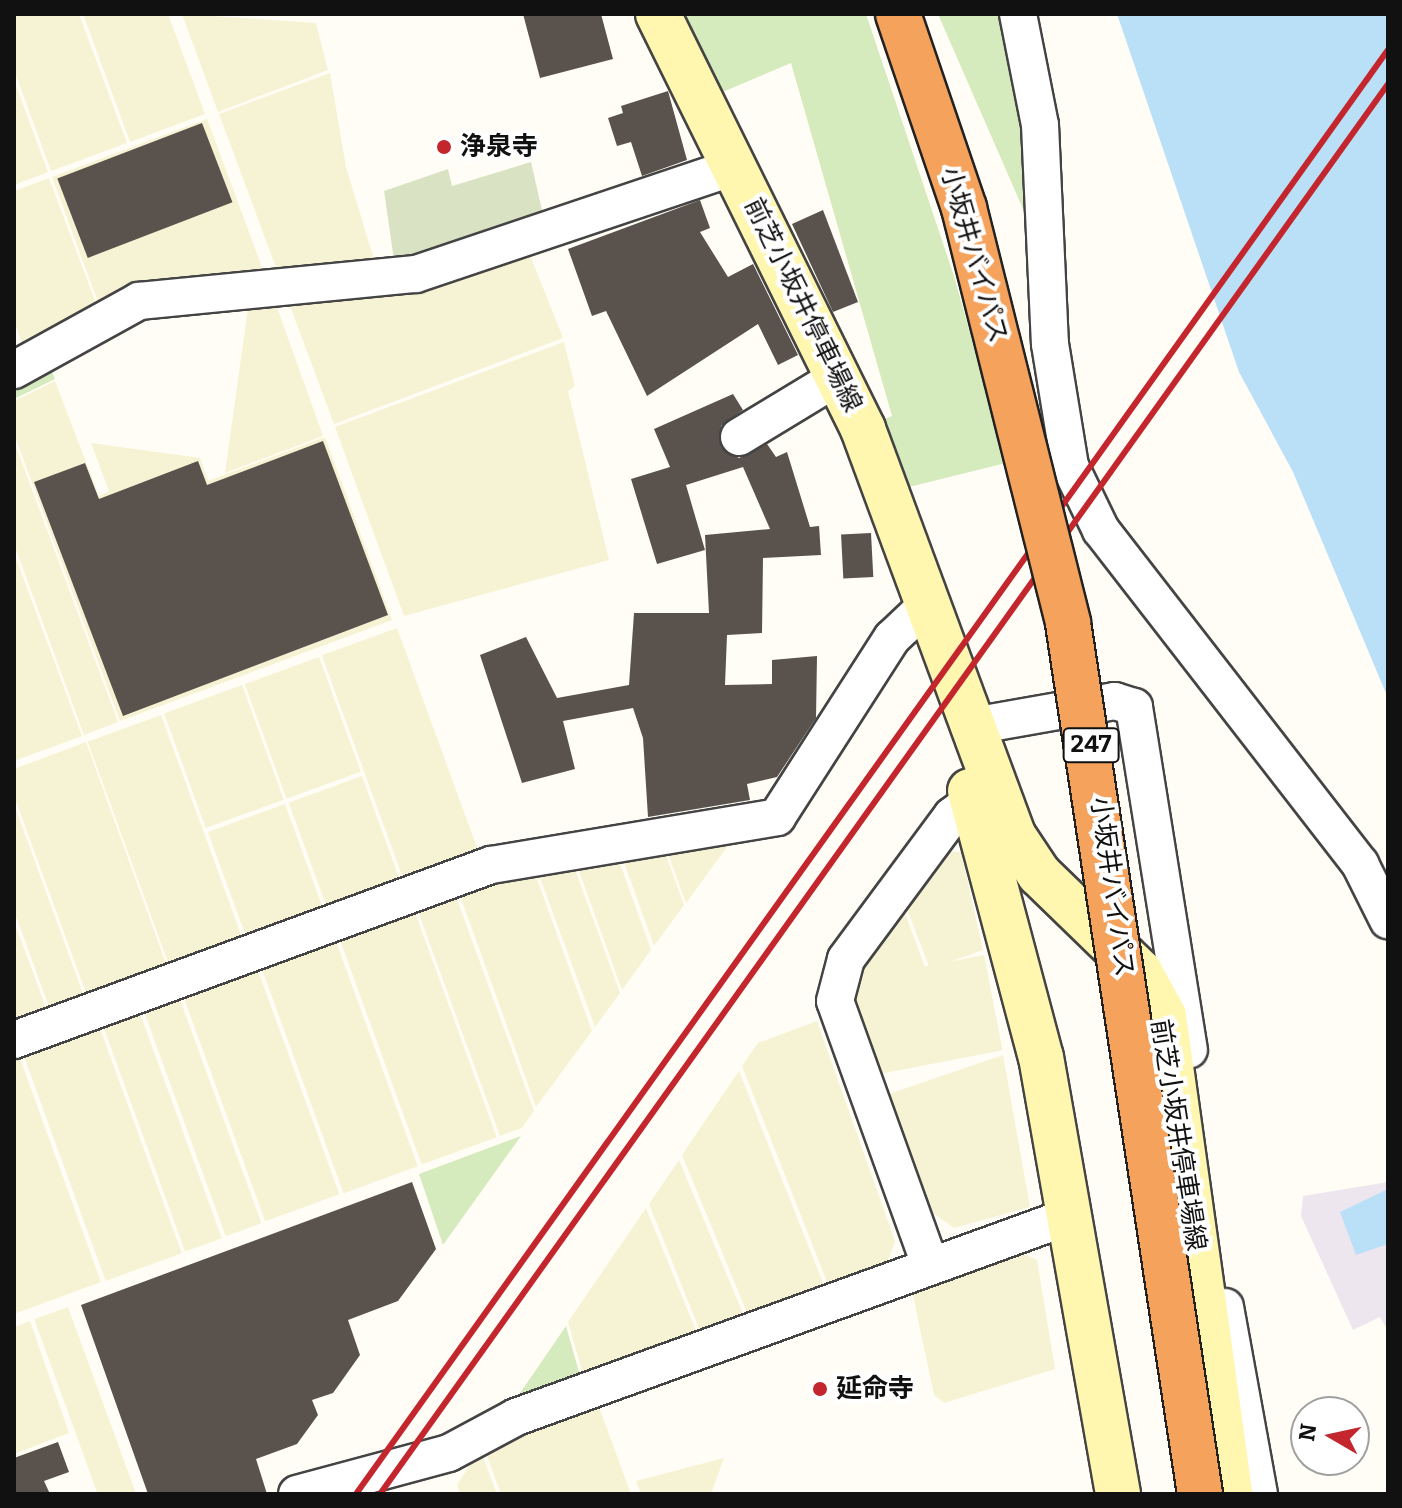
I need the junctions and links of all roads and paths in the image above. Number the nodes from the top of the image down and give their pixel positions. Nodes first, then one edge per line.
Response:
1 (658, 14) edge
2 (898, 14) edge
3 (1018, 14) edge
4 (736, 166) junction
5 (14, 370) edge
6 (838, 377) junction
7 (739, 437) dead end
8 (927, 605) junction
9 (973, 726) junction
10 (972, 801) junction
11 (1388, 920) edge
12 (14, 1040) edge
13 (1070, 1216) junction
14 (929, 1262) junction
15 (297, 1494) edge
16 (1118, 1494) edge
17 (1200, 1494) edge
18 (1230, 1494) edge
19 (1259, 1494) edge

1 - 4 main road, 前芝小坂井停車場線
2 - 17 highway, 小坂井バイパス / 247, bridge
3 - 11 street
4 - 5 street
4 - 6 main road, 前芝小坂井停車場線
6 - 7 street
6 - 8 main road, 前芝小坂井停車場線
8 - 9 main road, 前芝小坂井停車場線
8 - 10 main road, 前芝小坂井停車場線
8 - 12 street
9 - 18 main road, 前芝小坂井停車場線
9 - 19 street
10 - 13 main road, 前芝小坂井停車場線
10 - 14 street
13 - 14 street
13 - 16 main road, 前芝小坂井停車場線
14 - 15 street

